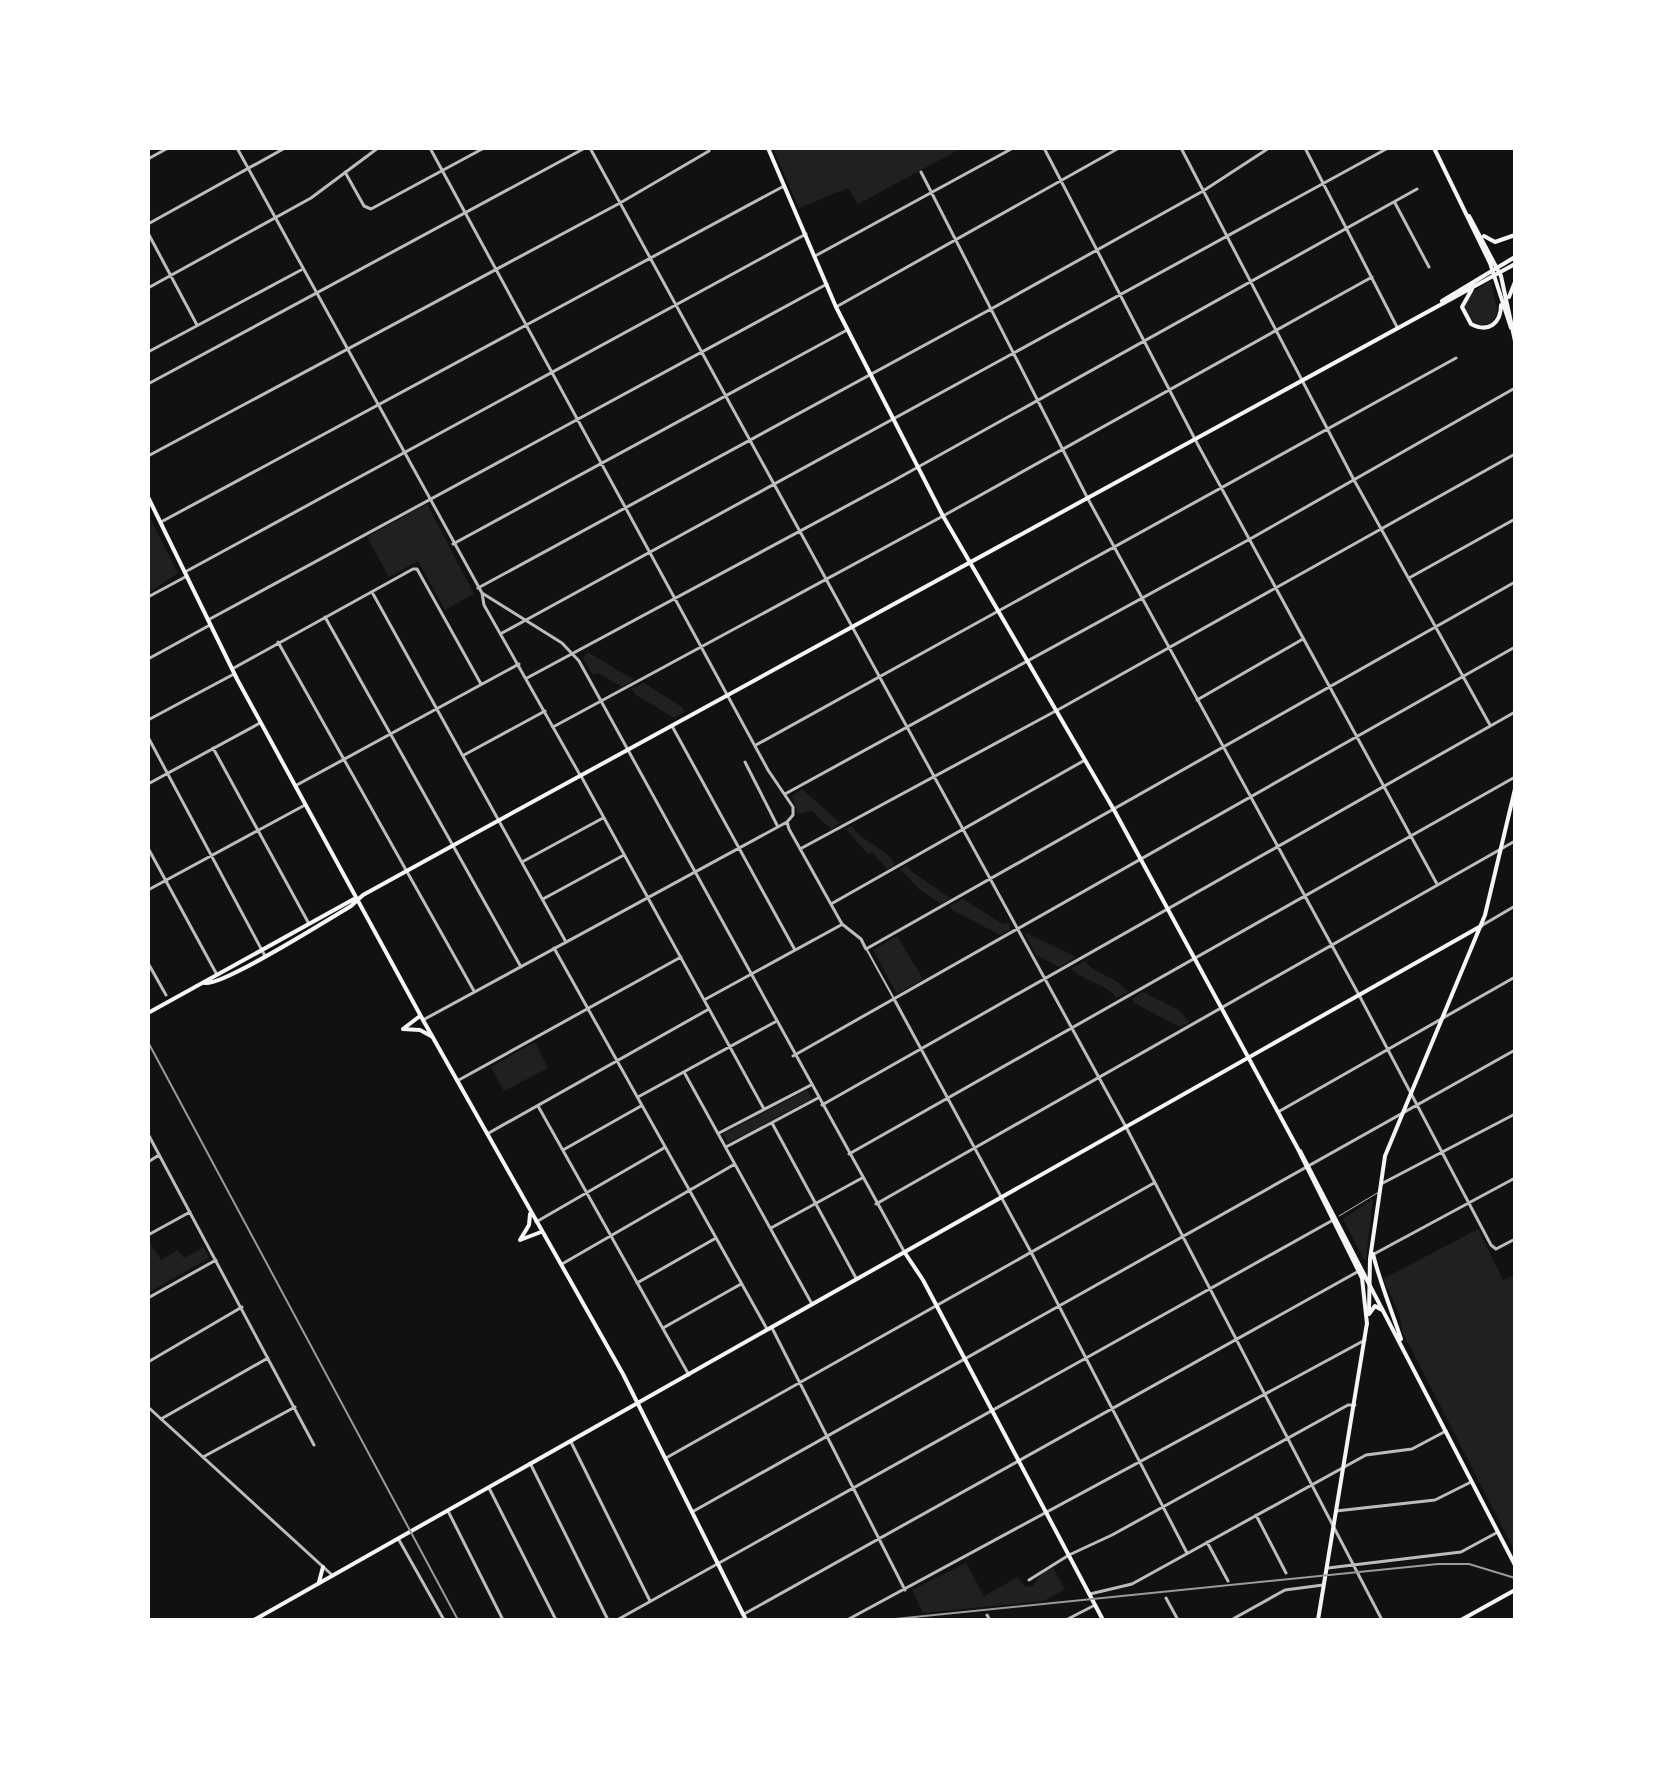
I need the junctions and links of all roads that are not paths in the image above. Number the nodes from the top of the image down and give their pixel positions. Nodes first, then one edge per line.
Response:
1 (168, 148) edge
2 (237, 148) edge
3 (285, 148) edge
4 (378, 148) edge
5 (430, 148) edge
6 (484, 148) edge
7 (588, 148) edge
8 (768, 148) edge
9 (1013, 148) edge
10 (1044, 148) edge
11 (1119, 148) edge
12 (1181, 148) edge
13 (1269, 148) edge
14 (1305, 148) edge
15 (1388, 148) edge
16 (1434, 148) edge
17 (709, 151) dead end
18 (148, 159) edge
19 (247, 169) junction
20 (442, 171) junction
21 (345, 172) junction
22 (921, 172) dead end
23 (1062, 180) junction
24 (1324, 184) junction
25 (784, 186) junction
26 (1417, 189) dead end
27 (1203, 191) junction
28 (932, 193) junction
29 (1394, 202) junction
30 (620, 203) junction
31 (464, 214) junction
32 (1467, 214) junction
33 (274, 218) junction
34 (148, 224) edge
35 (1347, 228) junction
36 (148, 233) edge
37 (1481, 233) junction
38 (806, 234) junction
39 (1515, 235) edge
40 (1227, 237) junction
41 (955, 240) junction
42 (1098, 250) junction
43 (815, 256) junction
44 (1515, 257) edge
45 (650, 258) junction
46 (1492, 261) junction
47 (1515, 264) edge
48 (1429, 267) dead end
49 (495, 269) junction
50 (301, 270) junction
51 (170, 276) junction
52 (1372, 277) junction
53 (1499, 279) junction
54 (1250, 282) junction
55 (1515, 282) edge
56 (827, 284) junction
57 (1474, 287) junction
58 (148, 288) edge
59 (1500, 291) junction
60 (314, 293) junction
61 (1121, 296) junction
62 (1441, 302) junction
63 (676, 304) junction
64 (836, 307) junction
65 (1510, 307) junction
66 (991, 309) junction
67 (525, 325) junction
68 (197, 326) junction
69 (1397, 327) junction
70 (1513, 327) edge
71 (848, 330) junction
72 (1275, 331) junction
73 (1144, 340) junction
74 (1515, 341) edge
75 (346, 350) junction
76 (702, 351) junction
77 (148, 352) edge
78 (1014, 355) junction
79 (1456, 358) dead end
80 (551, 372) junction
81 (872, 375) junction
82 (1301, 380) junction
83 (148, 384) edge
84 (1515, 388) edge
85 (1170, 389) junction
86 (726, 396) junction
87 (1038, 400) junction
88 (377, 406) junction
89 (577, 420) junction
90 (895, 420) junction
91 (1328, 430) junction
92 (1195, 439) junction
93 (750, 440) junction
94 (1063, 450) junction
95 (403, 453) junction
96 (1515, 454) edge
97 (148, 456) edge
98 (601, 463) junction
99 (918, 467) junction
100 (1354, 480) junction
101 (775, 485) junction
102 (1222, 489) junction
103 (1088, 499) junction
104 (429, 500) junction
105 (149, 501) edge
106 (626, 508) junction
107 (943, 516) junction
108 (1515, 519) edge
109 (161, 522) junction
110 (1381, 529) junction
111 (800, 532) junction
112 (1250, 539) junction
113 (453, 544) junction
114 (1115, 549) junction
115 (650, 553) junction
116 (969, 565) junction
117 (186, 574) junction
118 (1409, 578) junction
119 (827, 580) junction
120 (1515, 582) edge
121 (478, 588) junction
122 (1276, 588) junction
123 (372, 592) junction
124 (482, 593) junction
125 (148, 597) edge
126 (1142, 598) junction
127 (676, 600) junction
128 (998, 614) junction
129 (325, 617) junction
130 (526, 620) junction
131 (209, 622) junction
132 (1436, 627) junction
133 (853, 629) junction
134 (502, 633) junction
135 (1303, 639) junction
136 (278, 642) junction
137 (702, 647) junction
138 (1169, 647) junction
139 (1515, 647) edge
140 (574, 654) junction
141 (148, 659) edge
142 (1027, 663) junction
143 (519, 664) junction
144 (233, 671) junction
145 (1462, 677) junction
146 (527, 678) junction
147 (880, 678) junction
148 (481, 684) junction
149 (1330, 687) junction
150 (728, 696) junction
151 (1197, 700) junction
152 (602, 701) junction
153 (436, 709) junction
154 (545, 711) junction
155 (1056, 711) junction
156 (1515, 712) edge
157 (148, 720) edge
158 (261, 722) junction
159 (1490, 725) junction
160 (672, 726) junction
161 (553, 727) junction
162 (907, 728) junction
163 (390, 734) junction
164 (1357, 736) junction
165 (148, 737) edge
166 (754, 746) junction
167 (213, 748) junction
168 (1223, 748) junction
169 (627, 751) junction
170 (462, 756) junction
171 (344, 759) junction
172 (1085, 760) junction
173 (745, 762) dead end
174 (168, 774) junction
175 (581, 776) junction
176 (934, 777) junction
177 (1515, 777) edge
178 (148, 784) edge
179 (1384, 785) junction
180 (295, 786) junction
181 (1515, 789) edge
182 (785, 794) junction
183 (1251, 797) junction
184 (305, 805) junction
185 (1114, 810) junction
186 (604, 818) junction
187 (499, 820) junction
188 (787, 822) junction
189 (778, 827) junction
190 (963, 829) junction
191 (258, 830) junction
192 (1411, 835) junction
193 (1515, 841) edge
194 (1278, 845) junction
195 (452, 846) junction
196 (148, 848) edge
197 (738, 848) junction
198 (1503, 848) junction
199 (800, 849) junction
200 (212, 855) junction
201 (624, 855) junction
202 (1141, 859) junction
203 (522, 862) junction
204 (407, 871) junction
205 (694, 873) junction
206 (166, 880) junction
207 (990, 880) junction
208 (1437, 884) junction
209 (148, 890) edge
210 (1304, 895) junction
211 (648, 898) junction
212 (356, 899) junction
213 (543, 899) junction
214 (831, 904) junction
215 (1515, 906) edge
216 (1168, 908) junction
217 (308, 922) junction
218 (842, 924) junction
219 (1481, 926) junction
220 (1018, 929) junction
221 (566, 942) junction
222 (1332, 944) junction
223 (261, 948) junction
224 (554, 948) junction
225 (866, 949) junction
226 (795, 950) junction
227 (265, 956) junction
228 (681, 957) junction
229 (1195, 957) junction
230 (148, 963) edge
231 (521, 967) junction
232 (216, 973) junction
233 (750, 976) junction
234 (1515, 977) edge
235 (1044, 979) junction
236 (205, 983) junction
237 (474, 991) junction
238 (166, 995) dead end
239 (1359, 995) junction
240 (894, 999) junction
241 (704, 1000) junction
242 (1222, 1007) junction
243 (588, 1009) junction
244 (709, 1009) junction
245 (148, 1013) edge
246 (422, 1018) junction
247 (1443, 1018) junction
248 (775, 1022) junction
249 (1071, 1028) junction
250 (432, 1038) junction
251 (730, 1047) junction
252 (920, 1049) junction
253 (1388, 1050) junction
254 (1515, 1050) edge
255 (793, 1056) junction
256 (1249, 1057) junction
257 (617, 1061) junction
258 (684, 1072) junction
259 (1099, 1077) junction
260 (457, 1081) junction
261 (811, 1085) junction
262 (1410, 1092) junction
263 (637, 1098) junction
264 (818, 1098) junction
265 (947, 1099) junction
266 (822, 1105) junction
267 (538, 1106) junction
268 (641, 1106) junction
269 (1418, 1106) junction
270 (764, 1109) junction
271 (1278, 1112) junction
272 (1515, 1114) edge
273 (1400, 1117) junction
274 (772, 1123) junction
275 (1126, 1127) junction
276 (718, 1133) junction
277 (148, 1134) edge
278 (487, 1134) junction
279 (726, 1147) junction
280 (665, 1148) junction
281 (975, 1148) junction
282 (563, 1150) junction
283 (849, 1154) junction
284 (1443, 1154) junction
285 (159, 1155) junction
286 (148, 1162) edge
287 (735, 1164) junction
288 (1308, 1168) junction
289 (862, 1178) junction
290 (1515, 1178) edge
291 (1154, 1183) junction
292 (1381, 1187) junction
293 (689, 1191) junction
294 (586, 1192) junction
295 (1001, 1198) junction
296 (816, 1203) junction
297 (1469, 1203) junction
298 (876, 1204) junction
299 (530, 1211) junction
300 (190, 1212) junction
301 (1335, 1219) junction
302 (536, 1222) junction
303 (771, 1228) junction
304 (541, 1232) junction
305 (148, 1235) edge
306 (611, 1236) junction
307 (716, 1238) junction
308 (1183, 1239) junction
309 (1515, 1239) edge
310 (905, 1253) junction
311 (1032, 1254) junction
312 (1373, 1254) junction
313 (216, 1260) junction
314 (560, 1266) junction
315 (1359, 1271) junction
316 (857, 1280) junction
317 (1369, 1280) junction
318 (637, 1283) junction
319 (741, 1284) junction
320 (1210, 1290) junction
321 (148, 1298) edge
322 (813, 1305) junction
323 (242, 1307) junction
324 (938, 1307) junction
325 (1060, 1308) junction
326 (1369, 1312) junction
327 (1391, 1323) junction
328 (1367, 1324) junction
329 (663, 1328) junction
330 (770, 1329) junction
331 (1237, 1340) junction
332 (1365, 1340) junction
333 (1406, 1353) junction
334 (268, 1358) junction
335 (1087, 1360) junction
336 (967, 1361) junction
337 (148, 1362) edge
338 (689, 1375) junction
339 (801, 1383) junction
340 (1263, 1392) junction
341 (639, 1404) junction
342 (1355, 1405) junction
343 (148, 1407) edge
344 (295, 1407) junction
345 (1113, 1410) junction
346 (994, 1411) junction
347 (161, 1419) junction
348 (1446, 1431) junction
349 (828, 1437) junction
350 (1287, 1438) junction
351 (571, 1442) junction
352 (314, 1445) dead end
353 (203, 1457) junction
354 (665, 1458) junction
355 (1139, 1460) junction
356 (530, 1463) junction
357 (1019, 1463) junction
358 (1345, 1466) junction
359 (1472, 1481) junction
360 (1311, 1484) junction
361 (489, 1488) junction
362 (854, 1489) junction
363 (1163, 1507) junction
364 (448, 1511) junction
365 (1336, 1511) junction
366 (692, 1512) junction
367 (1045, 1512) junction
368 (1256, 1515) junction
369 (1334, 1526) junction
370 (1498, 1532) junction
371 (398, 1539) junction
372 (879, 1540) junction
373 (1207, 1542) junction
374 (1187, 1553) junction
375 (1069, 1555) junction
376 (718, 1563) junction
377 (1353, 1565) junction
378 (1515, 1565) edge
379 (323, 1567) junction
380 (1326, 1568) junction
381 (1286, 1573) dead end
382 (333, 1576) junction
383 (1029, 1580) dead end
384 (1228, 1581) dead end
385 (318, 1584) junction
386 (1323, 1585) junction
387 (905, 1590) junction
388 (1515, 1590) edge
389 (1090, 1594) junction
390 (1166, 1598) dead end
391 (650, 1601) junction
392 (1095, 1604) junction
393 (987, 1615) dead end
394 (745, 1617) edge
395 (855, 1618) edge
396 (254, 1620) edge
397 (444, 1620) edge
398 (503, 1620) edge
399 (556, 1620) edge
400 (608, 1620) edge
401 (617, 1620) edge
402 (847, 1620) edge
403 (990, 1620) edge
404 (1066, 1620) edge
405 (1103, 1620) edge
406 (1178, 1620) edge
407 (1231, 1620) edge
408 (1318, 1620) edge
409 (1382, 1620) edge
410 (1461, 1620) edge

1 - 18 street
2 - 19 street
3 - 19 street
4 - 21 street
5 - 20 street
6 - 20 street
7 - 30 street
7 - 31 street
8 - 25 main road
9 - 28 street
10 - 23 street
11 - 23 street
12 - 27 street
13 - 27 street
14 - 24 street
15 - 24 street
16 - 32 main road
17 - 30 street
19 - 33 street
19 - 34 street
20 - 21 street
20 - 31 street
21 - 33 street
22 - 28 street
23 - 41 street
23 - 42 street
24 - 35 street
24 - 40 street
25 - 38 main road
25 - 45 street
26 - 29 street
27 - 40 street
27 - 42 street
28 - 41 street
28 - 43 street
29 - 35 street
29 - 48 street
30 - 45 street
30 - 49 street
31 - 49 street
31 - 60 street
32 - 37 main road
32 - 46 main road
33 - 50 street
33 - 51 street
35 - 52 street
35 - 54 street
36 - 51 street
37 - 39 main road
37 - 46 main road
38 - 43 main road
38 - 63 street
40 - 54 street
40 - 61 street
41 - 64 street
41 - 66 street
42 - 61 street
42 - 66 street
43 - 56 main road
44 - 62 main road
45 - 63 street
45 - 67 street
46 - 53 main road
47 - 57 main road
49 - 67 street
49 - 75 street
50 - 60 street
50 - 68 street
51 - 58 street
51 - 68 street
52 - 69 street
52 - 72 street
53 - 59 main road
53 - 65 main road
54 - 72 street
54 - 73 street
55 - 65 main road
56 - 64 main road
56 - 76 street
57 - 59 main road
57 - 62 main road
59 - 70 main road
60 - 75 street
60 - 83 street
61 - 73 street
61 - 78 street
62 - 69 main road
63 - 76 street
63 - 80 street
64 - 71 main road
65 - 70 main road
66 - 78 street
66 - 81 street
67 - 80 street
67 - 88 street
68 - 77 street
69 - 82 main road
70 - 74 main road
71 - 81 main road
71 - 86 street
72 - 82 street
72 - 85 street
73 - 85 street
73 - 87 street
75 - 88 street
75 - 97 street
76 - 86 street
76 - 89 street
78 - 87 street
78 - 90 street
79 - 91 street
80 - 89 street
80 - 95 street
81 - 90 main road
81 - 93 street
82 - 91 street
82 - 92 main road
84 - 100 street
85 - 92 street
85 - 94 street
86 - 93 street
86 - 98 street
87 - 94 street
87 - 99 street
88 - 95 street
88 - 109 street
89 - 98 street
89 - 104 street
90 - 99 main road
90 - 101 street
91 - 100 street
91 - 102 street
92 - 102 street
92 - 103 main road
93 - 101 street
93 - 106 street
94 - 103 street
94 - 107 street
95 - 104 street
95 - 117 street
96 - 110 street
98 - 106 street
98 - 113 street
99 - 107 main road
99 - 111 street
100 - 110 street
100 - 112 street
101 - 111 street
101 - 115 street
102 - 112 street
102 - 114 street
103 - 114 street
103 - 116 main road
104 - 113 street
104 - 131 street
105 - 109 main road
106 - 115 street
106 - 121 street
107 - 116 main road
107 - 119 street
108 - 118 street
109 - 117 main road
110 - 118 street
110 - 122 street
111 - 119 street
111 - 127 street
112 - 122 street
112 - 126 street
113 - 121 street
114 - 126 street
114 - 128 street
115 - 127 street
115 - 130 street
116 - 128 main road
116 - 133 main road
117 - 125 street
117 - 131 main road
118 - 132 street
119 - 133 street
119 - 137 street
120 - 132 street
121 - 124 street
122 - 135 street
122 - 138 street
123 - 129 street
123 - 148 street
123 - 153 street
124 - 130 street
124 - 134 street
126 - 138 street
126 - 142 street
127 - 137 street
127 - 140 street
128 - 142 main road
128 - 147 street
129 - 136 street
129 - 163 street
130 - 134 street
130 - 140 street
131 - 141 street
131 - 144 main road
132 - 145 street
132 - 149 street
133 - 147 street
133 - 150 main road
134 - 143 street
135 - 149 street
135 - 151 street
136 - 144 street
136 - 171 street
137 - 150 street
137 - 152 street
138 - 151 street
138 - 155 street
139 - 145 street
140 - 146 street
140 - 152 street
142 - 155 main road
142 - 162 street
143 - 146 street
143 - 148 street
144 - 157 street
144 - 158 main road
145 - 159 street
145 - 164 street
146 - 154 street
147 - 162 street
147 - 166 street
148 - 153 street
149 - 164 street
149 - 168 street
150 - 160 main road
150 - 166 street
151 - 168 street
152 - 161 street
152 - 169 street
153 - 163 street
153 - 170 street
154 - 161 street
154 - 170 street
155 - 172 main road
155 - 176 street
156 - 159 street
158 - 167 street
158 - 180 main road
159 - 179 street
160 - 169 main road
160 - 197 street
161 - 175 street
162 - 176 street
162 - 182 street
163 - 171 street
163 - 195 street
164 - 179 street
164 - 183 street
165 - 174 street
166 - 182 street
167 - 174 street
167 - 191 street
168 - 183 street
168 - 185 street
169 - 175 main road
169 - 205 street
170 - 187 street
171 - 180 street
171 - 204 street
172 - 185 main road
172 - 190 street
173 - 189 street
174 - 178 street
174 - 200 street
175 - 186 street
175 - 187 main road
176 - 190 street
176 - 199 street
177 - 192 street
179 - 192 street
179 - 194 street
180 - 184 main road
181 - 198 main road
182 - 188 street
183 - 194 street
183 - 202 street
184 - 191 street
184 - 212 main road
185 - 202 main road
185 - 207 street
186 - 201 street
186 - 203 street
187 - 195 main road
187 - 203 street
188 - 189 street
188 - 199 street
189 - 197 street
190 - 207 street
190 - 214 street
191 - 200 street
191 - 217 street
192 - 208 street
192 - 210 street
193 - 198 street
194 - 210 street
194 - 216 street
195 - 204 main road
195 - 231 street
196 - 206 street
197 - 205 street
197 - 226 street
198 - 208 street
198 - 219 main road
199 - 214 street
200 - 206 street
200 - 223 street
201 - 211 street
201 - 213 street
202 - 216 main road
202 - 220 street
203 - 213 street
204 - 212 main road
204 - 237 street
205 - 211 street
205 - 233 street
206 - 209 street
206 - 232 street
207 - 220 street
207 - 225 street
208 - 222 street
210 - 222 street
210 - 229 street
211 - 221 street
211 - 228 street
212 - 217 main road
212 - 227 main road
212 - 246 main road
213 - 221 street
214 - 218 street
215 - 219 street
216 - 229 main road
216 - 235 street
217 - 223 main road
218 - 225 street
218 - 226 street
219 - 239 main road
219 - 247 main road
220 - 235 street
220 - 240 street
221 - 224 street
222 - 239 street
222 - 242 street
223 - 227 street
223 - 232 main road
224 - 231 street
224 - 243 street
225 - 240 street
226 - 233 street
227 - 236 main road
228 - 241 street
228 - 243 street
229 - 242 main road
229 - 249 street
230 - 238 street
231 - 237 street
232 - 236 main road
233 - 241 street
233 - 248 street
234 - 247 street
235 - 249 street
235 - 252 street
236 - 245 main road
237 - 246 street
239 - 253 street
239 - 256 main road
240 - 252 street
240 - 255 street
241 - 244 street
242 - 256 main road
242 - 259 street
243 - 257 street
243 - 260 street
244 - 251 street
244 - 257 street
246 - 250 main road
246 - 250 main road
247 - 253 street
247 - 262 main road
248 - 251 street
248 - 255 street
249 - 259 street
249 - 265 street
250 - 260 main road
251 - 258 street
251 - 270 street
252 - 265 street
252 - 266 street
253 - 262 street
253 - 271 street
254 - 269 street
255 - 261 street
256 - 271 main road
256 - 275 main road
257 - 263 street
257 - 267 street
258 - 263 street
258 - 276 street
259 - 275 street
259 - 281 street
260 - 278 main road
261 - 264 street
261 - 270 street
262 - 269 street
262 - 273 main road
263 - 268 street
264 - 266 street
264 - 274 street
265 - 281 street
265 - 283 street
266 - 283 street
267 - 278 street
267 - 282 street
268 - 280 street
268 - 282 street
269 - 273 street
269 - 284 street
270 - 276 street
271 - 288 main road
272 - 284 street
273 - 288 street
273 - 292 main road
274 - 279 street
274 - 296 street
275 - 291 street
275 - 295 main road
276 - 279 street
277 - 285 street
278 - 299 main road
279 - 287 street
280 - 293 street
280 - 294 street
281 - 295 street
281 - 298 street
282 - 294 street
283 - 289 street
284 - 292 street
284 - 297 street
285 - 286 street
285 - 300 street
287 - 293 street
287 - 303 street
288 - 301 main road
288 - 308 street
289 - 296 street
289 - 298 street
290 - 297 street
291 - 308 street
291 - 311 street
292 - 301 lane
292 - 312 main road
293 - 306 street
293 - 307 street
294 - 302 street
294 - 306 street
295 - 310 main road
295 - 311 street
296 - 303 street
296 - 316 street
297 - 309 street
297 - 312 street
298 - 310 street
299 - 302 main road
299 - 304 main road
300 - 305 street
300 - 313 street
301 - 315 main road
301 - 317 main road
301 - 320 street
302 - 304 main road
303 - 322 street
304 - 314 main road
306 - 314 street
306 - 318 street
307 - 318 street
307 - 319 street
308 - 320 street
308 - 325 street
310 - 316 main road
310 - 324 main road
311 - 324 street
311 - 325 street
312 - 317 main road
312 - 333 main road
313 - 321 street
313 - 323 street
314 - 341 main road
315 - 328 main road
315 - 331 street
316 - 322 main road
317 - 326 main road
317 - 327 main road
318 - 329 street
319 - 329 street
319 - 330 street
320 - 331 street
320 - 335 street
322 - 330 main road
323 - 334 street
323 - 337 street
324 - 336 main road
324 - 339 street
325 - 335 street
325 - 336 street
326 - 327 main road
326 - 328 main road
327 - 333 main road
328 - 332 main road
329 - 338 street
330 - 338 main road
330 - 339 street
331 - 340 street
331 - 345 street
332 - 340 street
332 - 342 main road
333 - 348 main road
334 - 344 street
334 - 347 street
335 - 345 street
335 - 346 street
336 - 346 main road
336 - 349 street
338 - 341 main road
339 - 349 street
339 - 354 street
340 - 350 street
340 - 355 street
341 - 351 main road
341 - 354 main road
342 - 350 street
342 - 358 main road
343 - 347 street
344 - 352 street
344 - 353 street
345 - 355 street
345 - 357 street
346 - 357 main road
346 - 362 street
347 - 353 street
348 - 358 street
348 - 359 main road
349 - 362 street
349 - 366 street
350 - 360 street
350 - 363 street
351 - 356 main road
351 - 391 street
353 - 379 street
354 - 366 main road
355 - 363 street
355 - 367 street
356 - 361 main road
356 - 400 street
357 - 367 main road
357 - 372 street
358 - 360 street
358 - 365 main road
359 - 365 street
359 - 370 main road
360 - 368 street
360 - 369 street
361 - 364 main road
361 - 399 street
362 - 372 street
362 - 376 street
363 - 374 street
363 - 375 street
364 - 371 main road
364 - 398 street
365 - 369 main road
366 - 376 main road
367 - 375 main road
367 - 387 street
368 - 373 street
368 - 381 street
369 - 377 street
369 - 380 main road
370 - 377 street
370 - 378 main road
371 - 382 main road
371 - 397 street
372 - 387 street
372 - 394 street
373 - 374 street
373 - 384 street
374 - 389 street
375 - 383 street
375 - 389 main road
376 - 391 street
376 - 394 main road
377 - 380 street
377 - 409 street
379 - 382 street
379 - 385 main road
380 - 386 main road
382 - 385 main road
385 - 396 main road
386 - 407 street
386 - 408 main road
387 - 395 street
388 - 410 main road
389 - 392 main road
390 - 406 street
391 - 401 street
392 - 404 street
392 - 405 main road
393 - 403 street
395 - 402 street

